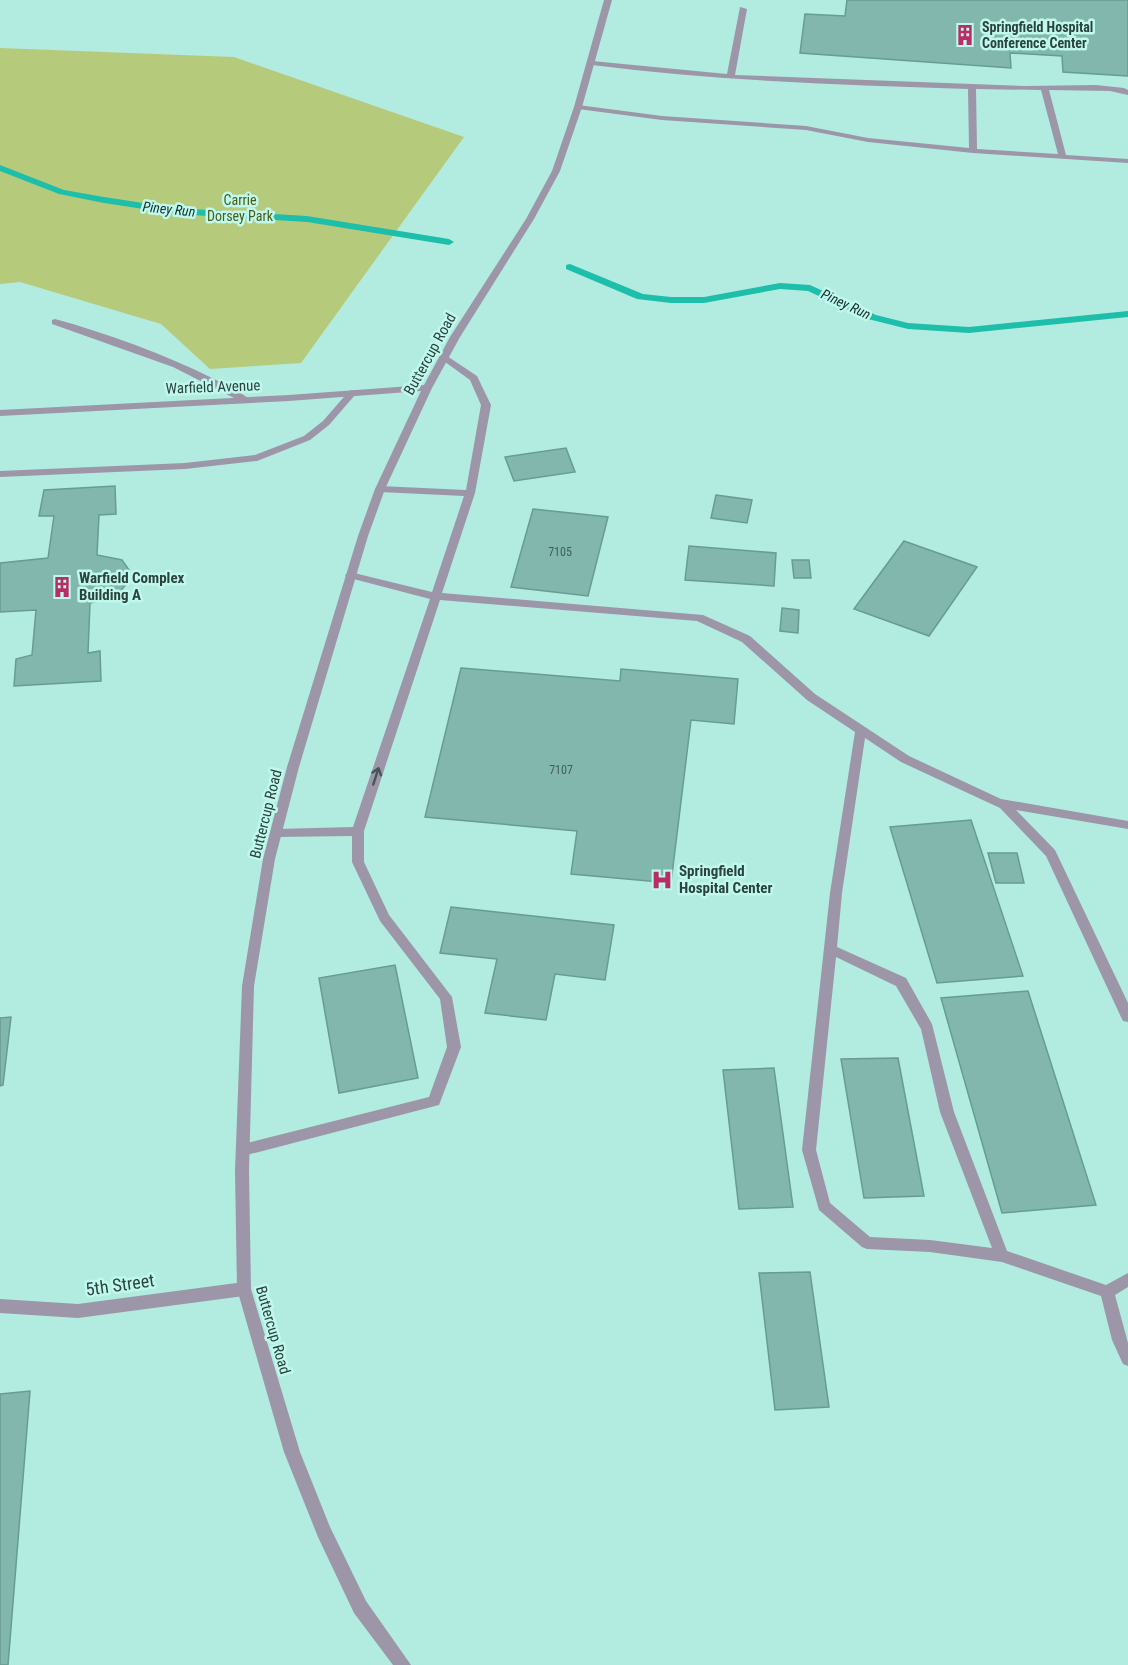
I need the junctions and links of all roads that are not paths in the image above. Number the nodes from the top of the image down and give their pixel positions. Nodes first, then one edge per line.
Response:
1 (608, 0) edge
2 (742, 9) dead end
3 (591, 63) junction
4 (731, 76) junction
5 (972, 86) junction
6 (1045, 89) junction
7 (1128, 93) edge
8 (578, 106) junction
9 (973, 151) junction
10 (1063, 158) junction
11 (1128, 160) edge
12 (55, 322) dead end
13 (444, 357) junction
14 (427, 388) junction
15 (352, 393) junction
16 (245, 400) junction
17 (0, 413) edge
18 (0, 474) edge
19 (380, 489) junction
20 (470, 493) junction
21 (350, 575) junction
22 (435, 596) junction
23 (861, 730) junction
24 (998, 802) junction
25 (1128, 825) edge
26 (358, 831) junction
27 (276, 833) junction
28 (830, 949) junction
29 (1128, 1017) edge
30 (243, 1150) junction
31 (1002, 1256) junction
32 (1128, 1279) edge
33 (244, 1289) junction
34 (1107, 1292) junction
35 (0, 1306) edge
36 (1128, 1359) edge
37 (403, 1665) edge

1 - 3 street, Buttercup Road
2 - 4 street
3 - 4 street
3 - 8 street, Buttercup Road
4 - 5 street
5 - 6 street
5 - 9 street
6 - 7 street
6 - 10 street
8 - 9 street
8 - 13 street, Buttercup Road
9 - 10 street
10 - 11 street
12 - 16 street
13 - 14 street, Buttercup Road
13 - 20 street
14 - 15 street, Warfield Avenue
14 - 19 street, Buttercup Road
15 - 16 street, Warfield Avenue
15 - 18 street
16 - 17 street, Warfield Avenue
19 - 20 street
19 - 21 street, Buttercup Road
20 - 22 street
21 - 22 street
21 - 27 street, Buttercup Road
22 - 23 street
26 -> 22 street
23 - 24 street
23 - 28 street
24 - 25 street
24 - 29 street
26 - 27 street
26 - 30 street
27 - 30 street, Buttercup Road
28 - 31 street
28 - 31 street
30 - 33 street, Buttercup Road
31 - 34 street
32 - 34 street
33 - 35 street, 5th Street
33 - 37 street, Buttercup Road
34 - 36 street

